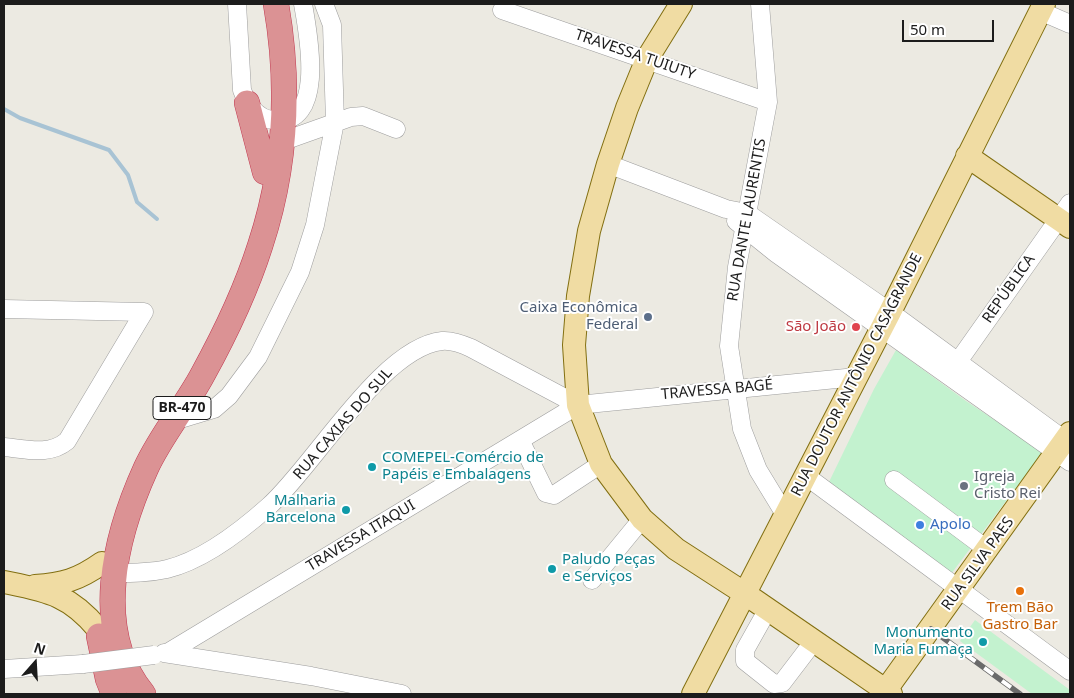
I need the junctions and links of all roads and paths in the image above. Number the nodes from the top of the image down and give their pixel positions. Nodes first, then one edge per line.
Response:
1 (237, 4) edge
2 (264, 4) edge
3 (276, 4) edge
4 (303, 4) edge
5 (324, 4) edge
6 (681, 4) edge
7 (760, 4) edge
8 (1042, 7) edge
9 (502, 10) dead end
10 (1070, 24) edge
11 (647, 59) junction
12 (768, 102) junction
13 (247, 103) junction
14 (287, 122) junction
15 (335, 122) junction
16 (396, 129) dead end
17 (967, 156) junction
18 (608, 164) junction
19 (272, 171) junction
20 (1066, 216) edge
21 (745, 220) junction
22 (4, 309) edge
23 (886, 320) junction
24 (953, 369) junction
25 (856, 378) junction
26 (734, 388) junction
27 (578, 405) junction
28 (174, 421) junction
29 (520, 440) junction
30 (1066, 446) edge
31 (4, 447) edge
32 (602, 464) junction
33 (806, 476) junction
34 (894, 480) dead end
35 (786, 516) junction
36 (642, 519) junction
37 (988, 550) junction
38 (108, 568) junction
39 (592, 580) dead end
40 (4, 582) edge
41 (26, 587) junction
42 (959, 591) junction
43 (744, 593) junction
44 (768, 609) junction
45 (98, 629) junction
46 (814, 641) junction
47 (161, 653) junction
48 (4, 669) edge
49 (1070, 671) edge
50 (886, 693) edge
51 (114, 694) edge
52 (143, 694) edge
53 (402, 694) edge
54 (692, 694) edge

1 - 13 street
2 - 14 highway, BR-470
3 - 14 highway, BR-470
4 - 14 street
5 - 15 street
6 - 11 main road
7 - 12 street, RUA DANTE LAURENTIS
8 - 10 street
8 - 17 main road, RUA DOUTOR ANTÔNIO CASAGRANDE
9 - 11 street, TRAVESSA TUIUTY
11 - 12 street, TRAVESSA TUIUTY
11 - 18 main road
12 - 21 street, RUA DANTE LAURENTIS
13 - 14 street
13 - 19 highway
14 - 15 street
14 - 19 highway, BR-470
15 - 16 street
15 - 28 street
17 - 20 main road
17 - 23 main road, RUA DOUTOR ANTÔNIO CASAGRANDE
18 - 21 street
18 - 27 main road
19 - 28 highway, BR-470
19 - 38 highway, BR-470
20 - 24 street, REPÚBLICA
21 - 23 street
21 - 26 street, RUA DANTE LAURENTIS
22 - 31 street
23 - 24 street
23 - 25 main road, RUA DOUTOR ANTÔNIO CASAGRANDE
24 - 30 street
25 - 26 street, TRAVESSA BAGÉ
25 - 33 main road, RUA DOUTOR ANTÔNIO CASAGRANDE
26 - 27 street, TRAVESSA BAGÉ
26 - 35 street, RUA DANTE LAURENTIS
27 - 29 street, TRAVESSA ITAQUI
27 - 32 main road
27 - 38 street, RUA CAXIAS DO SUL
28 - 38 highway, BR-470
29 - 32 street
29 - 47 street, TRAVESSA ITAQUI
30 - 37 main road, RUA SILVA PAES
32 - 36 main road
33 - 35 main road, RUA DOUTOR ANTÔNIO CASAGRANDE
33 - 42 street
34 - 37 street
35 - 43 main road, RUA DOUTOR ANTÔNIO CASAGRANDE
36 - 39 street
36 - 43 main road
37 - 42 main road, RUA SILVA PAES
38 - 41 main road, RUA CAXIAS DO SUL
38 - 45 highway, BR-470
38 - 52 highway, BR-470
40 - 41 main road, RUA CAXIAS DO SUL
41 - 45 main road, RUA CAXIAS DO SUL
42 - 49 street
42 - 50 main road, RUA SILVA PAES
43 - 44 main road
43 - 54 main road, RUA DOUTOR ANTÔNIO CASAGRANDE
44 - 46 main road
44 - 46 street
45 - 51 highway, BR-470
46 - 50 main road
47 - 48 street, bridge
47 - 53 street

